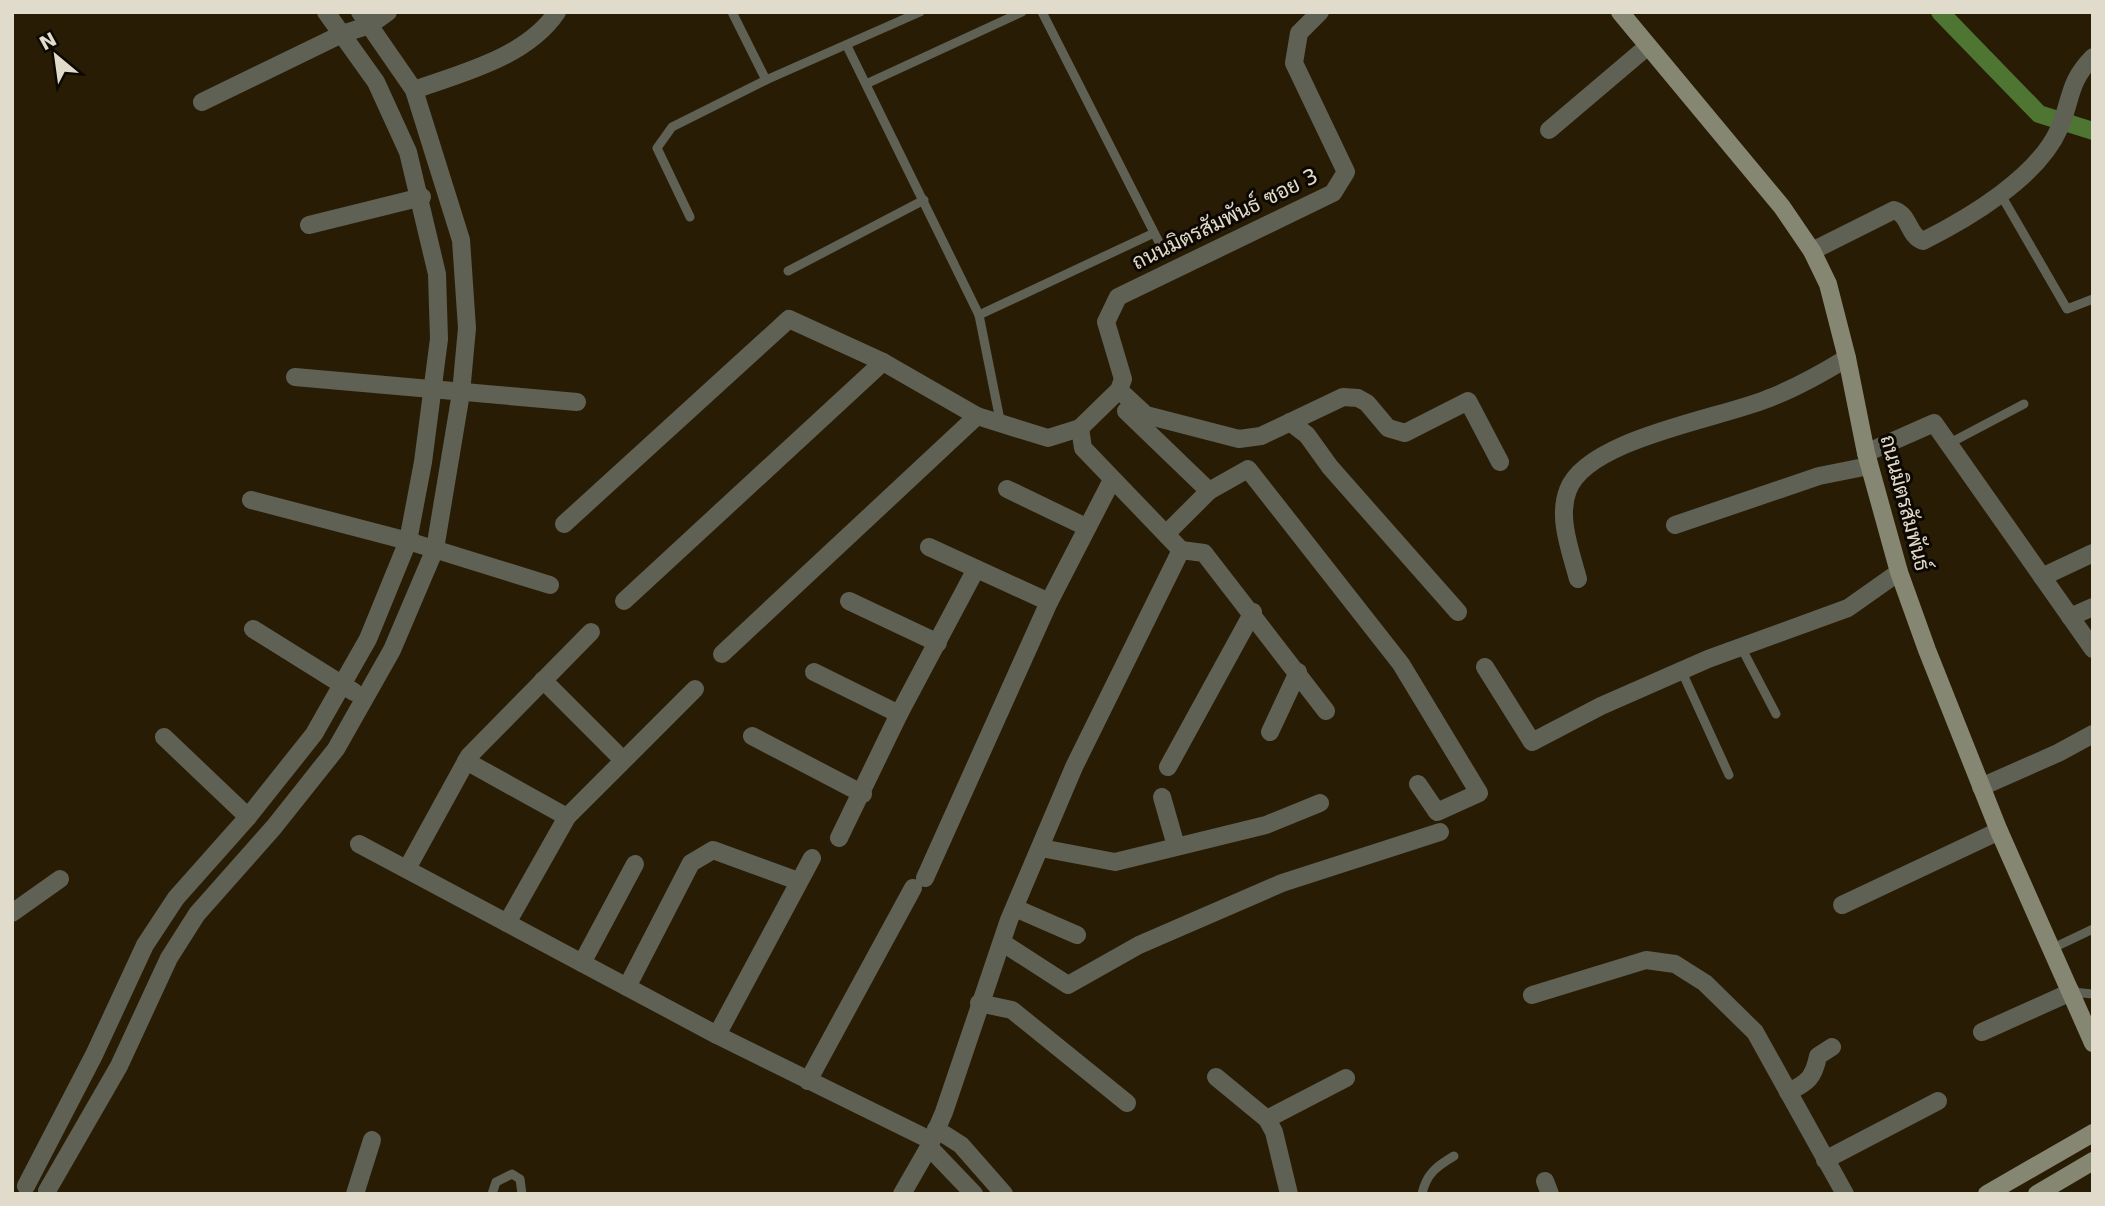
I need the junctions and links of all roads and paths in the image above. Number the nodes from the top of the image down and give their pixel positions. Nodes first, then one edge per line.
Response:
1 (326, 12) edge
2 (388, 12) edge
3 (557, 12) edge
4 (732, 12) edge
5 (920, 12) edge
6 (1022, 12) edge
7 (1042, 12) edge
8 (1620, 12) edge
9 (1313, 15) edge
10 (365, 19) edge
11 (342, 34) junction
12 (1648, 46) junction
13 (847, 47) junction
14 (2093, 57) edge
15 (766, 80) junction
16 (866, 84) junction
17 (414, 90) junction
18 (202, 102) dead end
19 (1549, 130) dead end
20 (2001, 195) junction
21 (422, 197) junction
22 (924, 200) junction
23 (690, 217) dead end
24 (309, 225) dead end
25 (1154, 233) junction
26 (1812, 251) junction
27 (1165, 254) dead end
28 (788, 271) dead end
29 (2093, 299) edge
30 (979, 316) junction
31 (1847, 358) junction
32 (883, 362) junction
33 (295, 377) dead end
34 (432, 390) junction
35 (461, 393) junction
36 (1116, 394) junction
37 (577, 402) dead end
38 (2024, 404) dead end
39 (977, 416) junction
40 (1290, 422) junction
41 (1001, 425) junction
42 (1080, 428) junction
43 (1950, 443) junction
44 (1868, 459) junction
45 (1500, 462) dead end
46 (1111, 480) junction
47 (1007, 489) dead end
48 (1209, 491) junction
49 (251, 500) dead end
50 (564, 523) dead end
51 (1675, 525) dead end
52 (1086, 527) junction
53 (1166, 534) junction
54 (408, 541) junction
55 (929, 547) dead end
56 (435, 549) junction
57 (1181, 550) junction
58 (2093, 553) edge
59 (976, 569) junction
60 (1899, 572) junction
61 (2042, 577) junction
62 (1578, 579) dead end
63 (550, 585) dead end
64 (624, 601) dead end
65 (849, 601) dead end
66 (1049, 603) junction
67 (2093, 607) edge
68 (1253, 612) junction
69 (1458, 612) dead end
70 (2070, 617) junction
71 (253, 629) dead end
72 (591, 632) dead end
73 (938, 643) junction
74 (1741, 647) junction
75 (2093, 649) edge
76 (722, 654) dead end
77 (1485, 667) dead end
78 (1682, 671) junction
79 (814, 672) dead end
80 (1298, 672) junction
81 (544, 680) junction
82 (344, 685) junction
83 (695, 689) dead end
84 (365, 700) junction
85 (1326, 711) dead end
86 (899, 714) junction
87 (1776, 714) dead end
88 (1270, 732) dead end
89 (2093, 734) edge
90 (752, 736) dead end
91 (164, 737) dead end
92 (622, 759) junction
93 (466, 761) junction
94 (1168, 767) dead end
95 (1729, 775) dead end
96 (1418, 784) dead end
97 (1981, 787) junction
98 (863, 794) junction
99 (1162, 797) dead end
100 (1320, 803) dead end
101 (248, 817) junction
102 (567, 817) junction
103 (1999, 831) junction
104 (1440, 832) dead end
105 (839, 838) dead end
106 (359, 844) dead end
107 (1176, 846) junction
108 (1041, 848) junction
109 (812, 858) dead end
110 (635, 864) dead end
111 (408, 867) junction
112 (60, 879) dead end
113 (799, 881) junction
114 (1842, 905) dead end
115 (1015, 908) junction
116 (12, 913) edge
117 (507, 923) junction
118 (2093, 929) edge
119 (1077, 936) dead end
120 (1003, 943) junction
121 (2051, 949) junction
122 (582, 964) junction
123 (627, 987) junction
124 (2071, 992) junction
125 (2093, 994) edge
126 (1532, 995) dead end
127 (979, 1003) junction
128 (1982, 1032) dead end
129 (717, 1035) junction
130 (2092, 1040) edge
131 (1832, 1047) dead end
132 (1216, 1077) dead end
133 (1346, 1078) dead end
134 (808, 1081) junction
135 (1788, 1092) junction
136 (1938, 1101) dead end
137 (1127, 1102) dead end
138 (1267, 1119) junction
139 (2093, 1133) edge
140 (932, 1139) junction
141 (372, 1140) dead end
142 (1454, 1156) dead end
143 (1825, 1160) junction
144 (2093, 1161) edge
145 (19, 1185) edge
146 (52, 1192) edge
147 (355, 1194) edge
148 (492, 1194) edge
149 (522, 1194) edge
150 (902, 1194) edge
151 (974, 1194) edge
152 (1004, 1194) edge
153 (1289, 1194) edge
154 (1422, 1194) edge
155 (1845, 1194) edge
156 (1987, 1194) edge
157 (2037, 1194) edge

1 - 11 street
2 - 10 street
3 - 17 street
4 - 15 lane
5 - 13 lane
6 - 16 lane
7 - 25 lane
8 - 12 street, ถนนมิตรสัมพันธ์
9 - 36 street, ถนนมิตรสัมพันธ์ ซอย 3
10 - 11 street
10 - 17 street
11 - 18 street
11 - 21 street
12 - 19 street
12 - 26 street, ถนนมิตรสัมพันธ์
13 - 15 lane
13 - 16 lane
14 - 20 street
15 - 23 lane
16 - 22 lane
17 - 35 street
20 - 26 street
20 - 29 lane
21 - 24 street
21 - 34 street
22 - 28 lane
22 - 30 lane
25 - 27 lane
25 - 30 lane
26 - 31 street, ถนนมิตรสัมพันธ์
30 - 41 lane
31 - 44 street, ถนนมิตรสัมพันธ์
31 - 62 street
32 - 39 street
32 - 50 street
32 - 64 street
33 - 34 street
34 - 35 street
34 - 54 street
35 - 37 street
35 - 56 street
36 - 40 street
36 - 42 street
36 - 48 street
38 - 43 lane
39 - 41 street
39 - 76 street
40 - 45 street
40 - 69 street
41 - 42 street
42 - 46 street
43 - 44 street
43 - 61 street
44 - 51 street
44 - 60 street, ถนนมิตรสัมพันธ์
46 - 52 street
46 - 53 street
47 - 52 street
48 - 53 street
48 - 96 street
49 - 54 street
52 - 66 street
53 - 57 street
54 - 56 street
54 - 82 street
55 - 59 street
56 - 63 street
56 - 84 street
57 - 68 street
57 - 108 street
58 - 61 street
59 - 66 street
59 - 73 street
60 - 74 street
60 - 97 street, ถนนมิตรสัมพันธ์
61 - 70 street
65 - 73 street
66 - 134 street
67 - 70 street
68 - 80 street
68 - 94 street
70 - 75 street
71 - 82 street
72 - 81 street
73 - 86 street
74 - 78 street
74 - 87 lane
77 - 78 street
78 - 95 lane
79 - 86 street
80 - 85 street
80 - 88 street
81 - 92 street
81 - 93 street
82 - 84 street
82 - 101 street
83 - 92 street
84 - 146 street
86 - 98 street
89 - 97 street
90 - 98 street
91 - 101 street
92 - 102 street
93 - 102 street
93 - 111 street
97 - 103 street, ถนนมิตรสัมพันธ์
98 - 105 street
99 - 107 street
100 - 107 street
101 - 145 street
102 - 117 street
103 - 114 street
103 - 121 street, ถนนมิตรสัมพันธ์
104 - 120 street
106 - 111 street
107 - 108 street
108 - 115 street
109 - 113 street
110 - 122 street
111 - 117 street
112 - 116 street
113 - 123 street
113 - 129 street
115 - 119 street
115 - 120 street
117 - 122 street
118 - 121 lane
120 - 127 street
121 - 124 street, ถนนมิตรสัมพันธ์
122 - 123 street
123 - 129 street
124 - 125 lane
124 - 128 street
124 - 130 street, ถนนมิตรสัมพันธ์
126 - 135 street
127 - 137 street
127 - 140 street
129 - 134 street
131 - 135 street
132 - 138 street
133 - 138 street
134 - 140 street
135 - 143 street
136 - 143 street
138 - 153 street
139 - 156 street
140 - 150 street
140 - 151 street
140 - 152 street
141 - 147 street
142 - 154 lane
143 - 155 street
144 - 157 street
145 - 146 street
148 - 149 lane

